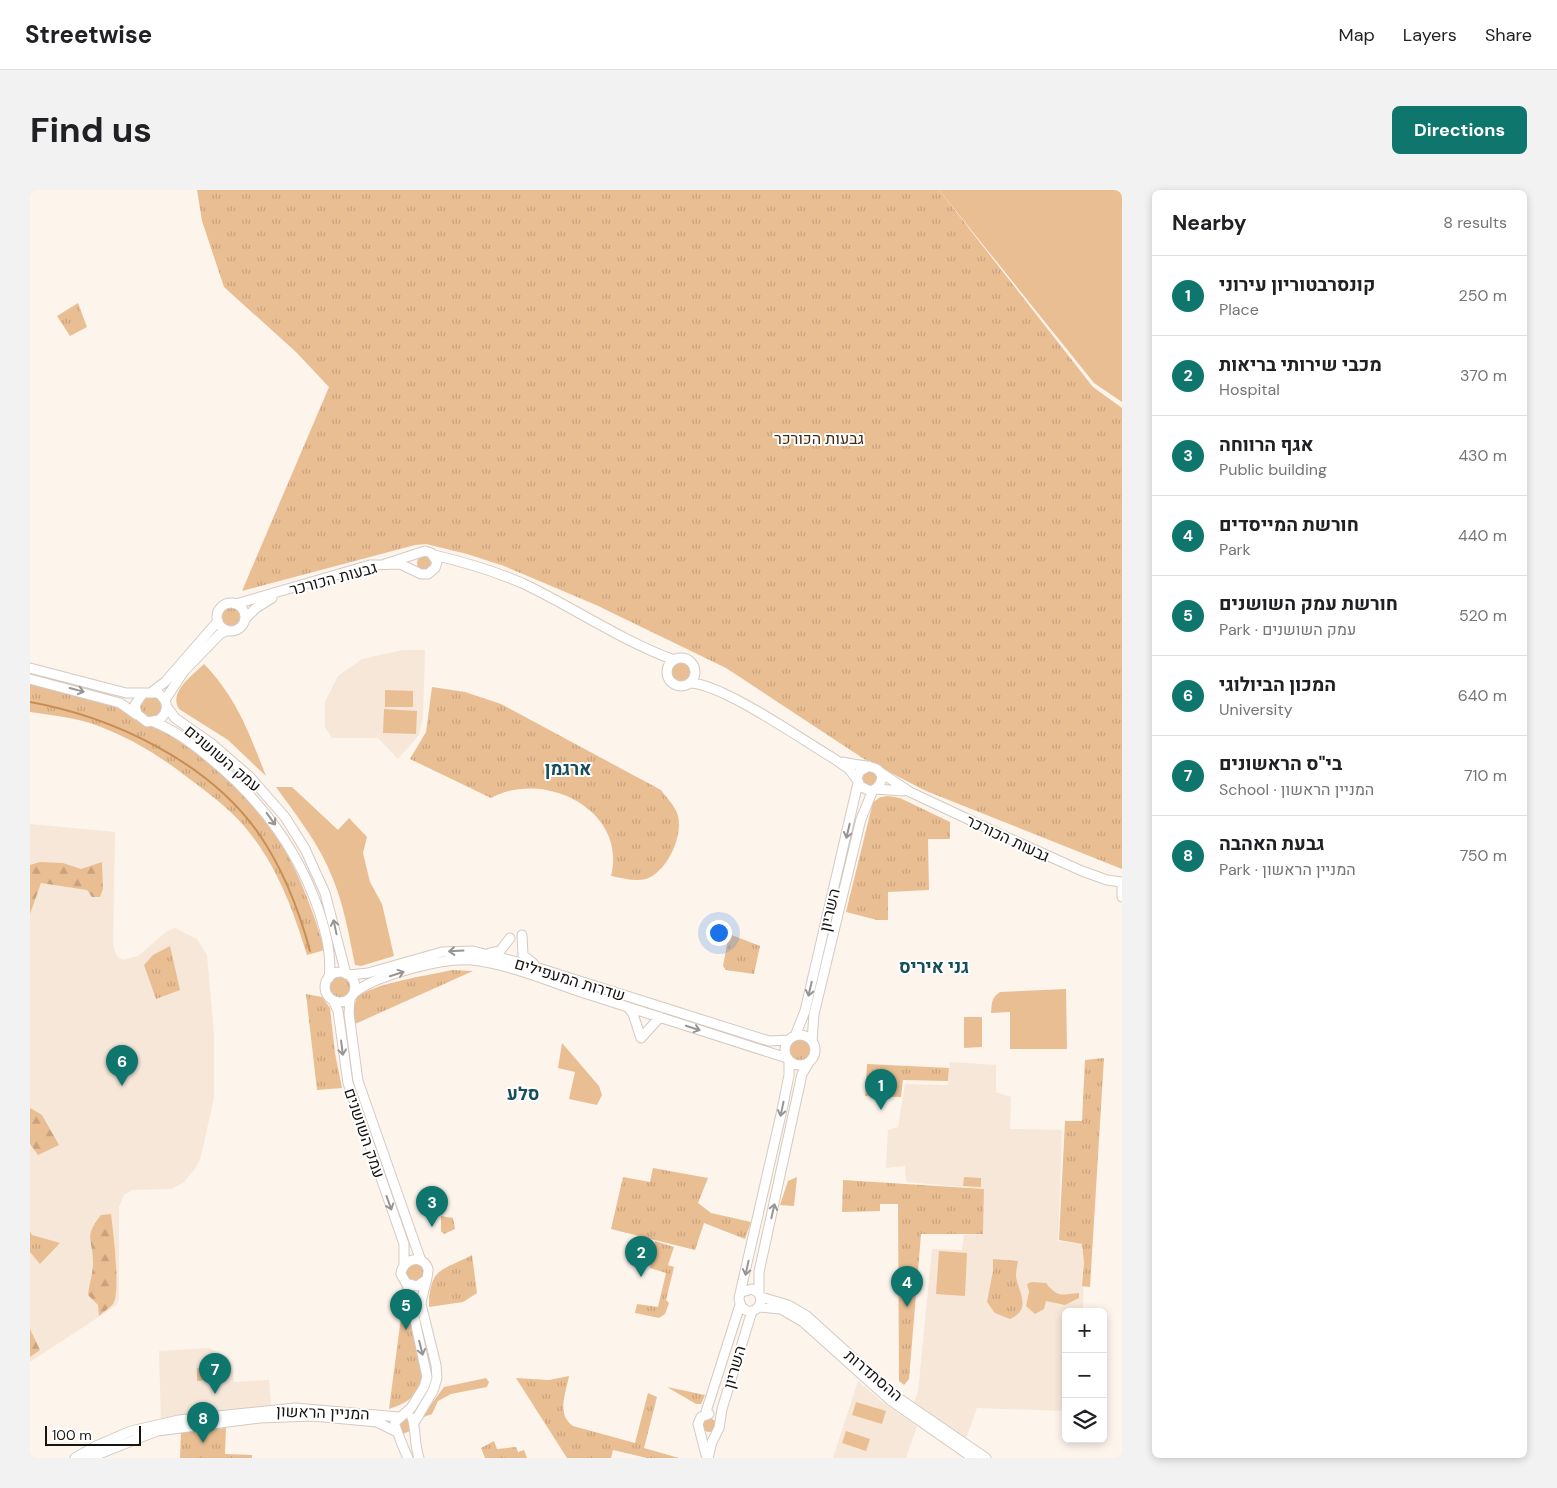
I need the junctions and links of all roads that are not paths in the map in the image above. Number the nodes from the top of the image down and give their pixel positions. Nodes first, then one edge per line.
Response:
1 (416, 555) junction
2 (434, 556) junction
3 (385, 564) junction
4 (435, 568) junction
5 (415, 569) junction
6 (482, 569) junction
7 (281, 592) junction
8 (236, 604) junction
9 (245, 619) junction
10 (218, 621) junction
11 (227, 630) junction
12 (644, 647) junction
13 (674, 660) junction
14 (30, 668) edge
15 (667, 668) junction
16 (695, 670) junction
17 (30, 679) edge
18 (690, 683) junction
19 (153, 691) junction
20 (143, 693) junction
21 (724, 694) junction
22 (166, 704) junction
23 (140, 718) junction
24 (154, 722) junction
25 (833, 758) junction
26 (869, 766) junction
27 (880, 772) junction
28 (858, 782) junction
29 (875, 790) junction
30 (910, 792) junction
31 (1122, 889) edge
32 (522, 935) dead end
33 (510, 938) dead end
34 (481, 952) junction
35 (540, 969) junction
36 (348, 975) junction
37 (329, 978) junction
38 (352, 996) junction
39 (333, 1000) junction
40 (627, 1007) junction
41 (660, 1017) junction
42 (792, 1038) junction
43 (812, 1041) junction
44 (788, 1060) junction
45 (808, 1064) junction
46 (421, 1261) junction
47 (404, 1264) junction
48 (426, 1280) junction
49 (407, 1283) junction
50 (742, 1292) junction
51 (758, 1302) junction
52 (740, 1305) junction
53 (705, 1415) junction
54 (401, 1416) junction
55 (720, 1423) junction
56 (414, 1425) junction
57 (398, 1433) junction
58 (700, 1433) junction
59 (716, 1434) junction
60 (75, 1458) edge
61 (89, 1458) edge
62 (408, 1458) edge
63 (419, 1458) edge
64 (707, 1458) edge
65 (973, 1458) edge
66 (986, 1458) edge

1 - 2 street
1 - 3 street, גבעות הכורכר
1 - 5 street
2 - 4 street
2 - 6 street
3 - 5 street, גבעות הכורכר
3 - 7 street, גבעות הכורכר
4 - 5 street
4 - 6 street
6 - 12 street
7 - 8 street, גבעות הכורכר
7 - 9 street, גבעות הכורכר
8 - 9 street
8 - 10 street
9 - 11 street
10 - 11 street
10 - 19 street
11 - 22 street
12 - 13 street
12 - 15 street
13 - 15 street
13 - 16 street
14 - 20 street
15 - 18 street
16 - 18 street
16 - 21 street
17 -> 23 street
18 - 21 street
19 - 20 street
19 - 22 street
20 - 23 street
21 - 25 street
22 - 24 street
36 -> 22 street, עמק השושנים
23 - 24 street
24 -> 37 street, עמק השושנים
25 - 26 street
25 - 28 street
26 - 27 street
26 - 28 street
27 - 29 street
27 - 30 street, גבעות הכורכר
28 - 29 street
28 -> 42 street, השריון
29 - 30 street, גבעות הכורכר
29 - 43 street, השריון
30 - 31 street, גבעות הכורכר
32 - 35 street
33 - 34 street
34 - 35 street, שדרות המעפילים
34 -> 36 street, שדרות המעפילים
35 - 42 street, שדרות המעפילים
36 - 37 street
36 - 38 street
37 - 39 street
38 - 39 street
38 -> 40 street, שדרות המעפילים
38 - 46 street, עמק השושנים
39 -> 47 street, עמק השושנים
40 - 41 street, שדרות המעפילים
40 - 41 street
41 -> 44 street, שדרות המעפילים
42 - 43 street
42 - 44 street
43 - 45 street
44 - 45 street
44 -> 50 street
51 -> 45 street, השריון
46 - 47 street
46 - 48 street
47 - 49 street
48 - 49 street
48 - 56 street
49 -> 54 street
50 - 51 street
50 - 52 street, השריון
51 - 52 street
51 - 55 street, השריון
51 - 65 street, ההסתדרות
51 - 66 street, ההסתדרות
52 - 53 street, השריון
53 - 55 street
53 - 58 street
54 - 56 street
54 - 57 street
54 - 60 street, המניין הראשון
55 - 59 street
56 - 57 street
56 - 63 street
57 - 61 street, המניין הראשון
57 - 62 street
58 - 59 street
58 - 64 street
59 - 64 street

